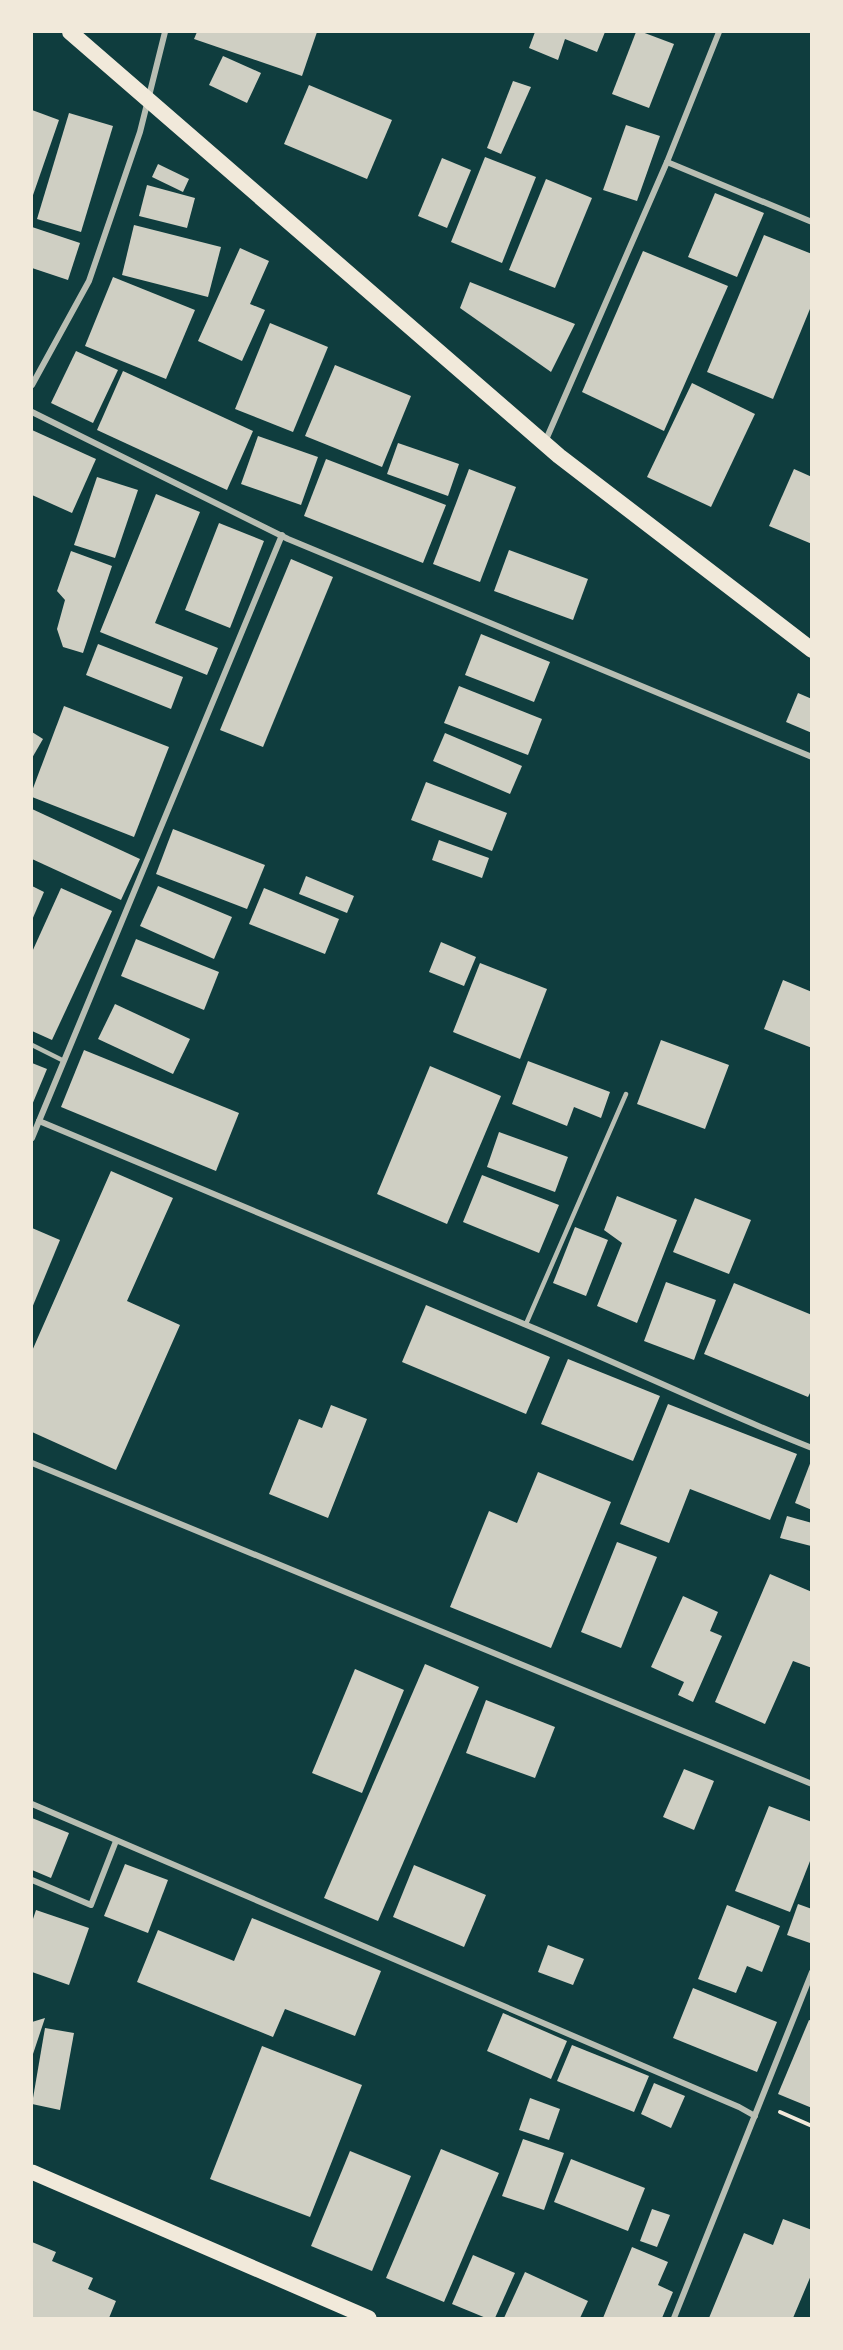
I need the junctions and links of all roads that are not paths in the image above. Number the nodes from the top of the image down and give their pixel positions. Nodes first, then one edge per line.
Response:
1 (70, 32) edge
2 (165, 32) edge
3 (720, 32) edge
4 (147, 99) junction
5 (667, 162) junction
6 (812, 222) edge
7 (35, 374) edge
8 (32, 385) edge
9 (32, 412) edge
10 (544, 443) junction
11 (282, 535) junction
12 (812, 650) edge
13 (812, 757) edge
14 (32, 1045) edge
15 (64, 1061) junction
16 (626, 1094) dead end
17 (39, 1121) junction
18 (32, 1138) edge
19 (526, 1324) junction
20 (812, 1448) edge
21 (32, 1463) edge
22 (812, 1784) edge
23 (32, 1804) edge
24 (117, 1841) junction
25 (32, 1880) edge
26 (812, 1972) edge
27 (755, 2116) junction
28 (32, 2172) edge
29 (369, 2319) edge
30 (674, 2319) edge

1 - 4 highway
2 - 4 street
3 - 5 street
4 - 7 street
4 - 10 highway
5 - 6 street
5 - 10 street
7 - 8 street
9 - 11 street
10 - 12 highway
11 - 13 street
11 - 15 street
14 - 15 lane
15 - 17 street
16 - 19 lane
17 - 18 street
17 - 19 street
19 - 20 street
21 - 22 street
23 - 24 street
24 - 25 street
24 - 27 street
26 - 27 street
27 - 30 street
28 - 29 main road

